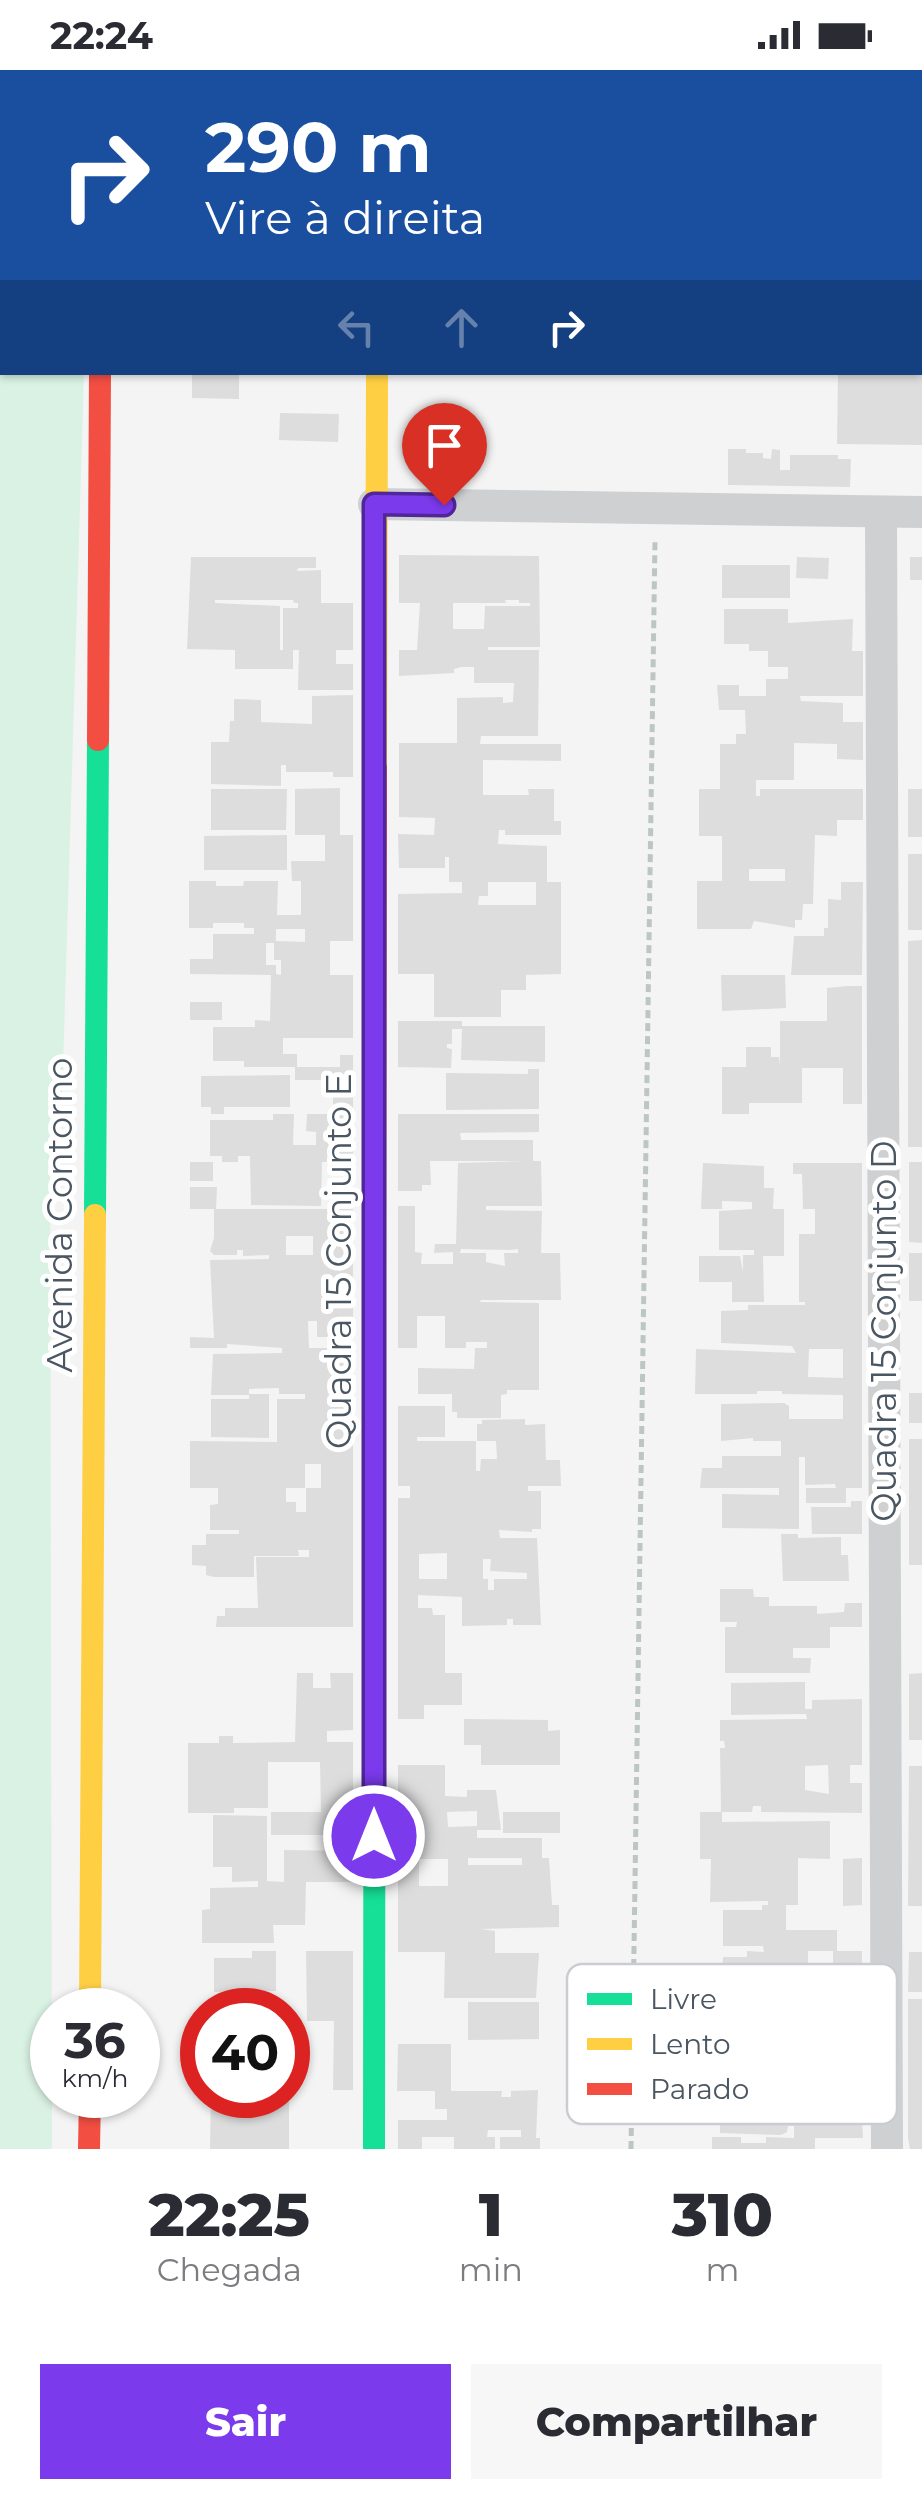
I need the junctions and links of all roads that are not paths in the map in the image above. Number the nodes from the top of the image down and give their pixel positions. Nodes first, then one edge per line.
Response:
1 (100, 375) edge
2 (377, 375) edge
3 (374, 504) junction
4 (880, 512) junction
5 (922, 512) edge
6 (886, 1964) edge
7 (90, 1988) edge
8 (90, 2118) edge
9 (887, 2124) edge
10 (89, 2149) edge
11 (374, 2149) edge
12 (887, 2149) edge

1 - 7 street, Avenida Contorno
2 - 3 street, Quadra 15 Conjunto E
3 - 4 street
3 - 11 street, Quadra 15 Conjunto E
4 - 5 street
4 - 6 street, Quadra 15 Conjunto D
8 - 10 street
9 - 12 street, Quadra 15 Conjunto D

